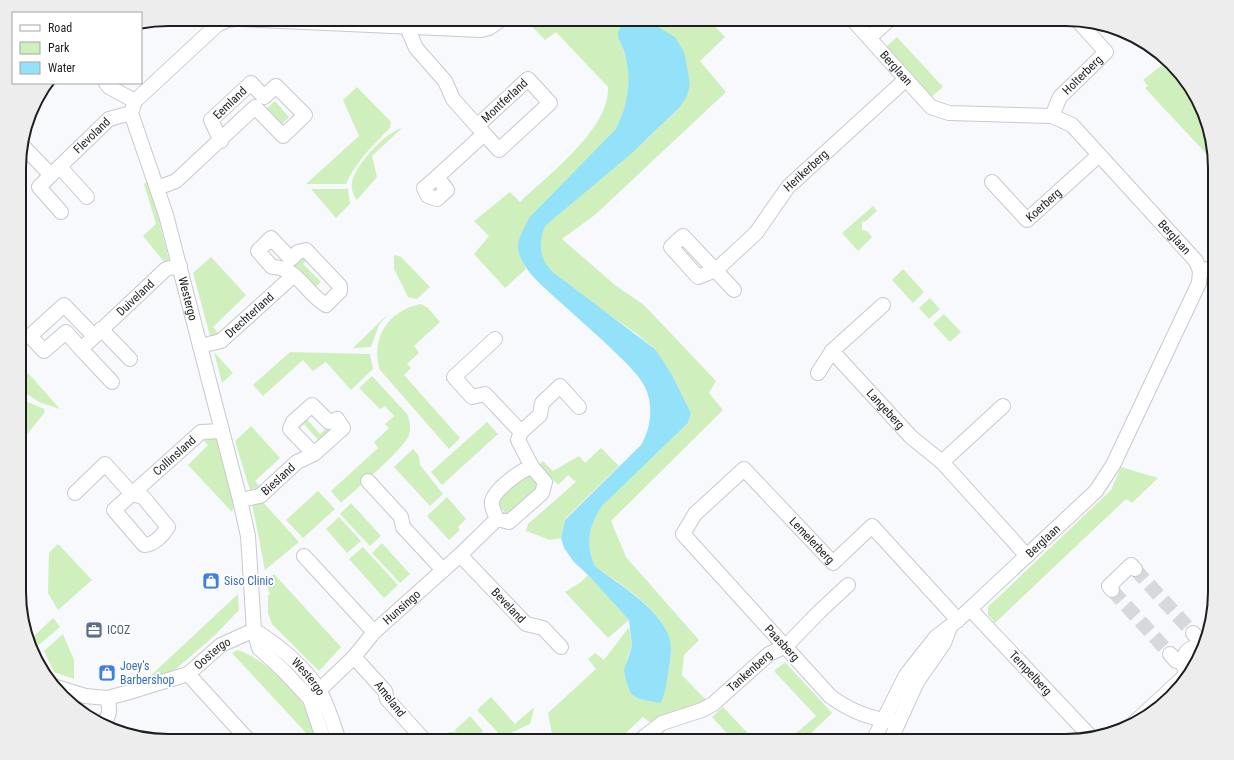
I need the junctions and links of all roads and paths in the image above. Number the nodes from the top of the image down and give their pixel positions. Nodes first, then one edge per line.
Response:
1 (216, 26) edge
2 (384, 26) edge
3 (492, 26) edge
4 (859, 26) edge
5 (882, 26) edge
6 (406, 27) junction
7 (1084, 27) edge
8 (870, 37) junction
9 (905, 80) junction
10 (107, 84) edge
11 (133, 107) junction
12 (1052, 116) junction
13 (480, 130) junction
14 (220, 141) junction
15 (27, 148) edge
16 (1099, 155) junction
17 (55, 171) junction
18 (437, 177) dead end
19 (992, 182) dead end
20 (157, 188) junction
21 (87, 197) dead end
22 (61, 212) dead end
23 (180, 266) junction
24 (289, 267) dead end
25 (1208, 269) edge
26 (1200, 271) junction
27 (734, 290) dead end
28 (883, 305) dead end
29 (98, 333) junction
30 (495, 339) dead end
31 (200, 346) junction
32 (81, 349) junction
33 (832, 351) junction
34 (130, 359) dead end
35 (818, 373) dead end
36 (112, 382) dead end
37 (1003, 406) dead end
38 (579, 407) dead end
39 (222, 431) junction
40 (521, 432) junction
41 (314, 454) dead end
42 (942, 462) junction
43 (532, 467) junction
44 (368, 481) dead end
45 (75, 493) dead end
46 (240, 500) junction
47 (497, 519) junction
48 (683, 534) joint
49 (460, 555) junction
50 (304, 556) dead end
51 (1027, 556) junction
52 (1135, 569) dead end
53 (443, 570) junction
54 (848, 585) dead end
55 (1112, 590) dead end
56 (970, 609) junction
57 (954, 624) junction
58 (254, 630) junction
59 (374, 632) junction
60 (1193, 633) tunnel mouth
61 (1199, 641) edge
62 (786, 646) junction
63 (561, 647) dead end
64 (1197, 648) edge
65 (1170, 654) tunnel mouth
66 (354, 657) junction
67 (1187, 667) edge
68 (1185, 669) edge
69 (188, 674) junction
70 (1181, 676) edge
71 (64, 689) edge
72 (315, 695) junction
73 (107, 698) junction
74 (1150, 707) edge
75 (106, 719) edge
76 (882, 721) junction
77 (899, 722) junction
78 (1087, 733) edge
79 (243, 734) edge
80 (323, 734) edge
81 (335, 734) edge
82 (419, 734) edge
83 (648, 734) edge
84 (876, 734) edge
85 (893, 734) edge

1 - 11 street
2 - 6 street
3 - 6 street
4 - 8 street, Berglaan
5 - 8 street
6 - 13 street, Montferland
7 - 12 street, Holterberg
8 - 9 street, Berglaan
9 - 12 street, Berglaan
9 - 27 street, Herikerberg
10 - 11 street
11 - 17 street, Flevoland
11 - 20 street, Westergo
12 - 16 street, Berglaan
13 - 13 street, Montferland
13 - 18 street, Montferland
14 - 14 street, Eemland
14 - 20 street, Eemland
15 - 17 street
16 - 19 street, Koerberg
16 - 26 street, Berglaan
17 - 21 street
17 - 22 street, Flevoland
20 - 23 street, Westergo
23 - 29 street, Duiveland
23 - 31 street, Westergo
24 - 31 street, Drechterland
25 - 26 street
26 - 51 street, Berglaan
28 - 33 street
29 - 32 street, Duiveland
29 - 32 street
29 - 34 street
30 - 40 street
31 - 39 street, Westergo
32 - 36 street
33 - 35 street
33 - 42 street, Langeberg
37 - 42 street
38 - 40 street
39 - 45 street, Collinsland
39 - 46 street, Westergo
40 - 43 street
41 - 46 street, Biesland
42 - 51 street, Langeberg
43 - 47 street
43 - 47 street
44 - 53 street
46 - 58 street, Westergo
47 - 49 street, Hunsingo
48 - 57 street, Lemelerberg
48 - 62 street, Paasberg
49 - 53 street, Hunsingo
49 - 63 street, Beveland
50 - 59 street
51 - 56 street, Berglaan
52 - 55 street
53 - 59 street, Hunsingo
54 - 62 street, Tankenberg
56 - 57 street, Berglaan
56 - 78 street, Tempelberg
57 - 76 street, Berglaan
57 - 77 street, Berglaan
58 - 69 street, Oostergo
58 - 72 street, Westergo
59 - 66 street, Hunsingo
60 - 61 street
62 - 76 street, Paasberg
62 - 83 street, Tankenberg
64 - 67 street
65 - 68 street
66 - 72 street, Hunsingo
66 - 82 street, Ameland
69 - 73 street, Oostergo
69 - 79 street
70 - 74 street
71 - 73 street, Oostergo
72 - 80 street, Westergo
72 - 81 street, Westergo
73 - 75 street
76 - 77 street, Paasberg
76 - 84 street, Berglaan
77 - 85 street, Berglaan

